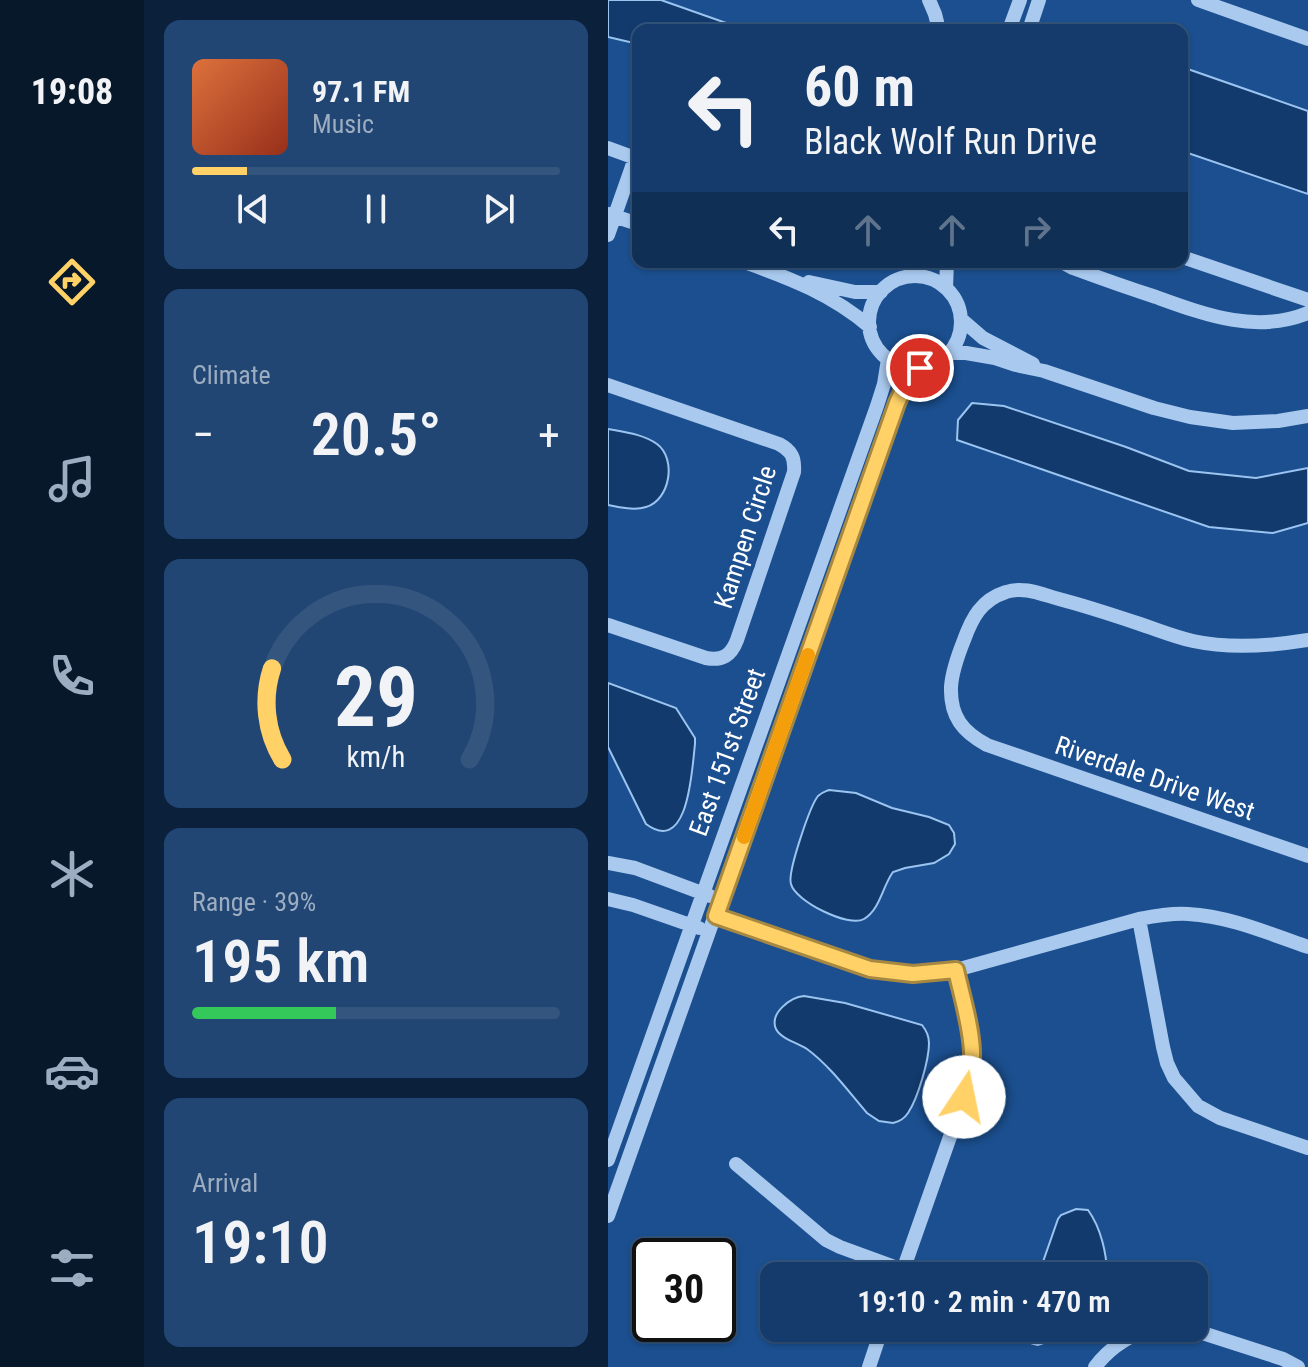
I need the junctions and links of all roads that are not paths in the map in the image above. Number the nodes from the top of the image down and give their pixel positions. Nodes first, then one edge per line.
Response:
1 (929, 0) edge
2 (1020, 0) edge
3 (1039, 0) edge
4 (1198, 0) edge
5 (938, 24) edge
6 (1011, 24) edge
7 (1031, 24) edge
8 (1308, 39) edge
9 (609, 152) edge
10 (632, 157) edge
11 (632, 169) edge
12 (611, 214) edge
13 (632, 222) edge
14 (608, 235) edge
15 (1188, 259) edge
16 (761, 268) edge
17 (918, 268) edge
18 (947, 268) edge
19 (1073, 268) edge
20 (908, 277) junction
21 (789, 278) junction
22 (946, 288) junction
23 (881, 292) junction
24 (1308, 300) edge
25 (1308, 313) edge
26 (961, 319) junction
27 (870, 327) junction
28 (950, 353) junction
29 (888, 359) junction
30 (920, 368) junction
31 (1044, 371) junction
32 (608, 385) edge
33 (1308, 416) edge
34 (608, 625) edge
35 (1308, 640) edge
36 (1308, 856) edge
37 (608, 863) edge
38 (702, 893) junction
39 (608, 899) edge
40 (722, 900) junction
41 (716, 916) junction
42 (1139, 919) junction
43 (691, 925) junction
44 (710, 932) junction
45 (1308, 947) edge
46 (956, 970) junction
47 (1308, 1148) edge
48 (608, 1160) edge
49 (736, 1164) dead end
50 (608, 1216) edge
51 (876, 1262) edge
52 (906, 1262) edge
53 (1208, 1335) edge
54 (877, 1342) edge
55 (1122, 1342) edge
56 (869, 1367) edge
57 (1095, 1367) edge
58 (1298, 1367) edge

1 - 5 street
2 - 6 street
3 - 7 street
4 - 8 street
9 - 10 street
11 - 12 street
12 - 13 street
12 - 14 street
15 - 24 street
16 - 21 street
17 - 20 street
18 - 22 street
19 - 25 street
20 - 22 street
20 - 23 street
21 - 23 street
21 - 27 street
22 - 26 street
23 - 27 street
26 - 28 street
26 - 31 street
27 - 29 street
28 - 30 street
28 - 31 street
29 - 30 street
29 - 38 street, East 151st Street
30 - 40 street, East 151st Street
31 - 33 street
32 - 34 street, Kampen Circle
35 - 36 street, Riverdale Drive West
37 - 38 street
38 - 40 street
38 - 43 street, East 151st Street
39 - 43 street
40 - 41 street, East 151st Street
41 - 44 street, East 151st Street
41 - 46 street
42 - 45 street
42 - 46 street
42 - 47 street
43 - 44 street
43 - 48 street, East 151st Street
44 - 50 street, East 151st Street
46 - 52 street
49 - 51 street
53 - 58 street
54 - 56 street
55 - 57 street

